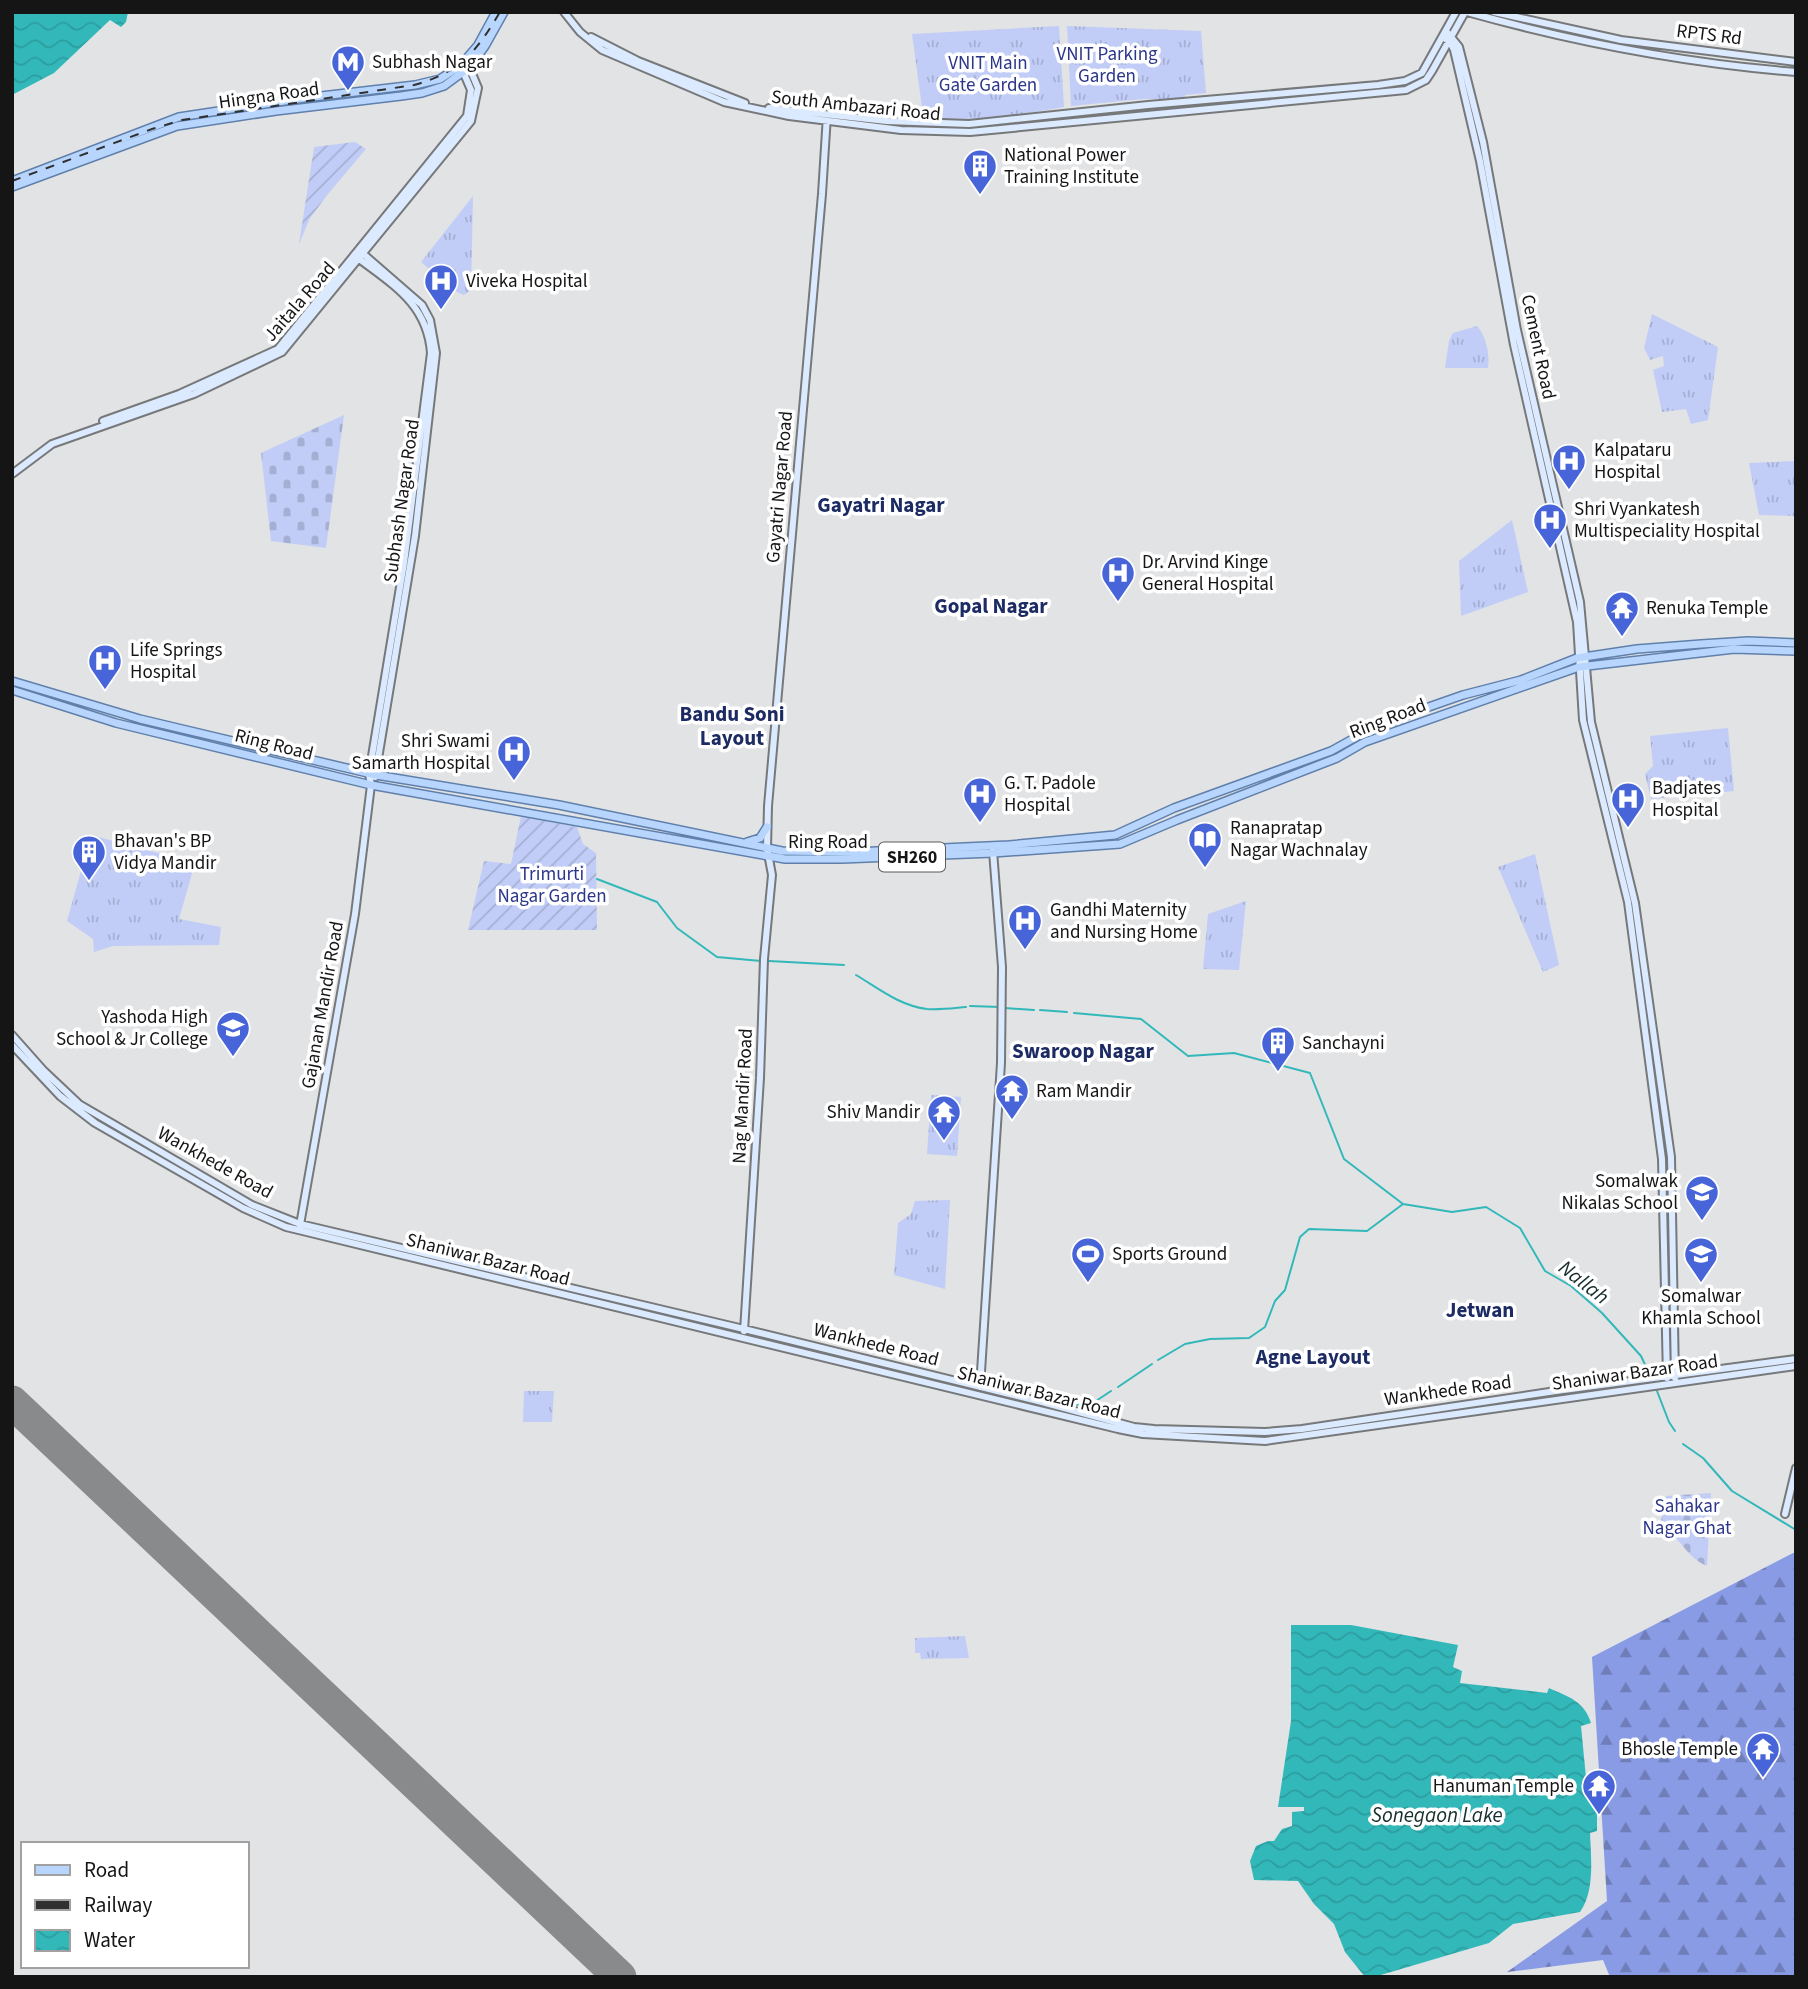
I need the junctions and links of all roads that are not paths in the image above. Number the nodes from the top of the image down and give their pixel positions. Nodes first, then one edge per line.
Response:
1 (496, 12) edge
2 (504, 12) edge
3 (566, 12) edge
4 (1456, 12) edge
5 (1466, 12) edge
6 (1494, 12) edge
7 (1445, 34) junction
8 (1451, 40) junction
9 (1796, 62) edge
10 (465, 66) junction
11 (1796, 72) edge
12 (826, 118) junction
13 (12, 180) edge
14 (12, 187) edge
15 (359, 254) junction
16 (12, 471) edge
17 (1796, 643) edge
18 (1796, 651) edge
19 (1581, 657) junction
20 (1582, 666) junction
21 (12, 681) edge
22 (12, 690) edge
23 (372, 761) junction
24 (356, 771) junction
25 (373, 774) junction
26 (371, 785) junction
27 (768, 827) junction
28 (747, 843) junction
29 (767, 848) junction
30 (993, 849) junction
31 (770, 857) junction
32 (12, 1035) edge
33 (12, 1045) edge
34 (300, 1227) junction
35 (744, 1333) junction
36 (1796, 1359) edge
37 (1796, 1366) edge
38 (1671, 1380) junction
39 (980, 1387) junction
40 (1796, 1468) edge
41 (1785, 1514) dead end

1 - 10 main road, Hingna Road
2 - 10 main road, Hingna Road
3 - 12 main road, South Ambazari Road
4 - 7 main road
5 - 8 main road, South Ambazari Road
5 - 11 main road
6 - 9 main road, RPTS Rd
7 - 8 main road
7 - 12 main road
8 - 12 main road, South Ambazari Road
8 - 19 main road, Cement Road
10 - 13 main road, Hingna Road
10 - 14 main road, Hingna Road
10 - 15 main road, Jaitala Road
12 - 27 main road, Gayatri Nagar Road
15 - 16 main road, Jaitala Road
15 - 23 main road
15 - 25 main road, Subhash Nagar Road
17 - 19 main road, Ring Road / SH260
18 - 20 main road, Ring Road / SH260
19 - 20 main road, Cement Road
19 - 30 main road, Ring Road / SH260
20 - 30 main road, Ring Road / SH260
20 - 38 main road, Cement Road
21 - 24 main road, SH260
22 - 26 main road, Ring Road / SH260
23 - 24 main road
23 - 25 main road
24 - 25 main road, SH260
25 - 26 main road, Gajanan Mandir Road
25 - 28 main road, SH260
26 - 31 main road, Ring Road / SH260
26 - 34 main road, Gajanan Mandir Road
27 - 28 main road
27 - 29 main road, Gayatri Nagar Road
28 - 29 main road, SH260
29 - 30 main road, Ring Road / SH260
29 - 31 main road, Gayatri Nagar Road
30 - 31 main road, Ring Road / SH260
30 - 39 main road
31 - 35 main road, Nag Mandir Road
32 - 34 main road, Wankhede Road
33 - 34 main road, Shaniwar Bazar Road
34 - 35 main road, Shaniwar Bazar Road
35 - 38 main road, Shaniwar Bazar Road
35 - 39 main road, Wankhede Road
36 - 38 main road, Wankhede Road
37 - 38 main road, Shaniwar Bazar Road
38 - 39 main road, Wankhede Road
40 - 41 main road

